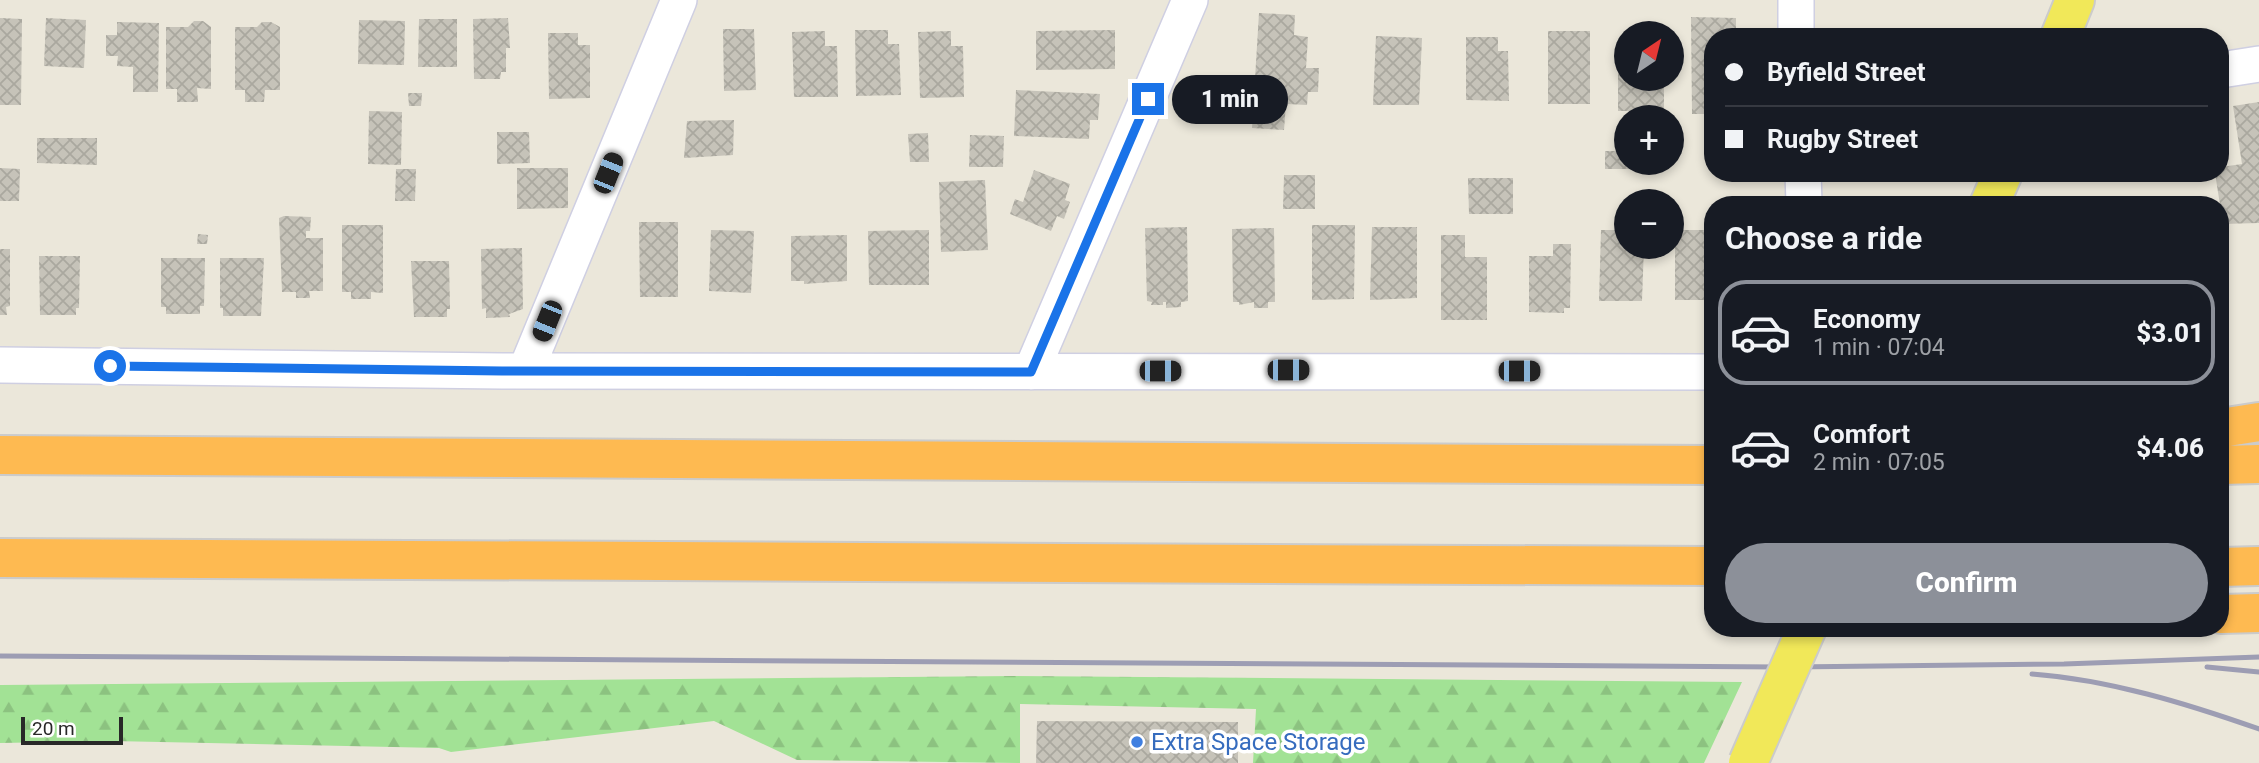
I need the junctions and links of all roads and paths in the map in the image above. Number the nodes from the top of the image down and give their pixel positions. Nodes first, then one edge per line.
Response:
1 (679, 0) edge
2 (1191, 0) edge
3 (1796, 0) edge
4 (2075, 0) edge
5 (1796, 28) edge
6 (2064, 28) edge
7 (2259, 64) edge
8 (2229, 69) edge
9 (0, 365) edge
10 (526, 370) junction
11 (1031, 372) junction
12 (1704, 372) edge
13 (2259, 422) edge
14 (2229, 427) edge
15 (0, 456) edge
16 (2259, 464) edge
17 (1704, 465) edge
18 (2229, 465) edge
19 (0, 558) edge
20 (1704, 566) edge
21 (2259, 566) edge
22 (2229, 567) edge
23 (2259, 613) edge
24 (2229, 614) edge
25 (1803, 637) edge
26 (1748, 763) edge

1 - 10 street
2 - 11 street
3 - 5 street
4 - 6 main road
7 - 8 street
9 - 10 street
10 - 11 street
11 - 12 street
13 - 14 highway
15 - 17 highway
16 - 18 highway
19 - 20 highway
21 - 22 highway
23 - 24 highway
25 - 26 main road, bridge

